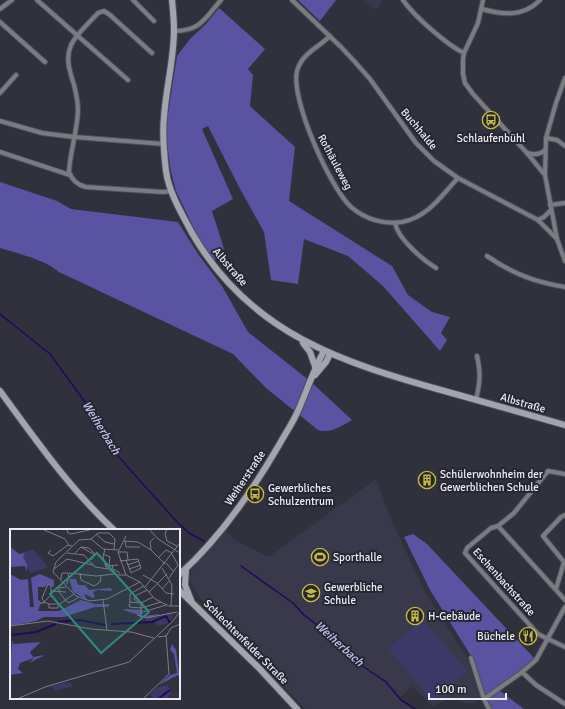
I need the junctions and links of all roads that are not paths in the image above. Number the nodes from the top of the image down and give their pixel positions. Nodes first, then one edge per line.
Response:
1 (12, 0) edge
2 (37, 0) edge
3 (133, 0) edge
4 (172, 0) edge
5 (221, 0) edge
6 (292, 0) edge
7 (403, 0) edge
8 (483, 0) edge
9 (540, 0) edge
10 (482, 9) junction
11 (0, 10) edge
12 (0, 22) edge
13 (154, 22) dead end
14 (174, 31) junction
15 (78, 36) junction
16 (330, 36) junction
17 (152, 53) dead end
18 (464, 53) junction
19 (45, 62) dead end
20 (16, 75) dead end
21 (565, 78) edge
22 (128, 80) dead end
23 (0, 93) edge
24 (0, 121) edge
25 (74, 137) junction
26 (546, 138) junction
27 (164, 144) junction
28 (565, 146) edge
29 (545, 150) junction
30 (0, 152) edge
31 (527, 153) junction
32 (70, 175) junction
33 (545, 175) junction
34 (458, 178) junction
35 (172, 191) junction
36 (565, 203) edge
37 (550, 205) junction
38 (551, 210) junction
39 (538, 220) junction
40 (396, 223) junction
41 (557, 240) junction
42 (487, 256) dead end
43 (565, 261) edge
44 (436, 268) dead end
45 (565, 286) edge
46 (299, 339) junction
47 (327, 353) junction
48 (477, 356) dead end
49 (316, 369) junction
50 (310, 381) junction
51 (0, 391) edge
52 (476, 400) junction
53 (565, 425) edge
54 (565, 474) edge
55 (565, 515) edge
56 (498, 526) junction
57 (113, 529) edge
58 (186, 569) junction
59 (180, 574) edge
60 (556, 589) junction
61 (180, 591) edge
62 (565, 600) edge
63 (192, 603) junction
64 (565, 607) edge
65 (548, 639) junction
66 (565, 646) edge
67 (471, 658) dead end
68 (522, 672) junction
69 (484, 698) junction
70 (565, 704) edge
71 (297, 709) edge
72 (489, 709) edge

1 - 11 street
2 - 15 street
3 - 13 street
4 - 14 street, Albstraße
5 - 14 street
6 - 16 street, Buchhalde
7 - 18 street
8 - 10 street
9 - 10 street
10 - 18 street
12 - 19 street
14 - 27 street, Albstraße
15 - 17 street
15 - 22 street
15 - 25 street
16 - 34 street, Buchhalde
16 - 40 street, Rothäuleweg
18 - 31 street
20 - 23 street
21 - 26 street
24 - 25 street
25 - 27 street
25 - 32 street
26 - 28 street
26 - 29 street
27 - 35 street, Albstraße
29 - 31 street
29 - 33 street
30 - 32 street
31 - 33 street
32 - 35 street
33 - 37 street
34 - 39 street, Buchhalde
34 - 40 street, Rothäuleweg
35 - 46 street, Albstraße
36 - 37 street
37 - 38 street
38 - 39 street
38 - 41 street
39 - 41 street, Buchhalde
40 - 44 street
41 - 43 street
42 - 45 street
46 - 47 street, Albstraße
46 - 49 street
47 - 49 street, Weiherstraße
47 - 50 street, Weiherstraße
47 - 52 street, Albstraße
48 - 52 street
49 - 50 street, Weiherstraße
50 - 58 street, Weiherstraße
51 - 57 street
52 - 53 street, Albstraße
54 - 56 street
55 - 60 street
56 - 60 street
56 - 65 street, Eschenbachstraße
58 - 59 street, Weiherstraße
58 - 63 street
60 - 62 street
61 - 63 street, Schlechtenfelder Straße
63 - 71 street, Schlechtenfelder Straße
64 - 65 street
65 - 66 street, Eschenbachstraße
65 - 68 street
67 - 69 street
68 - 69 street
68 - 70 street
69 - 72 street

